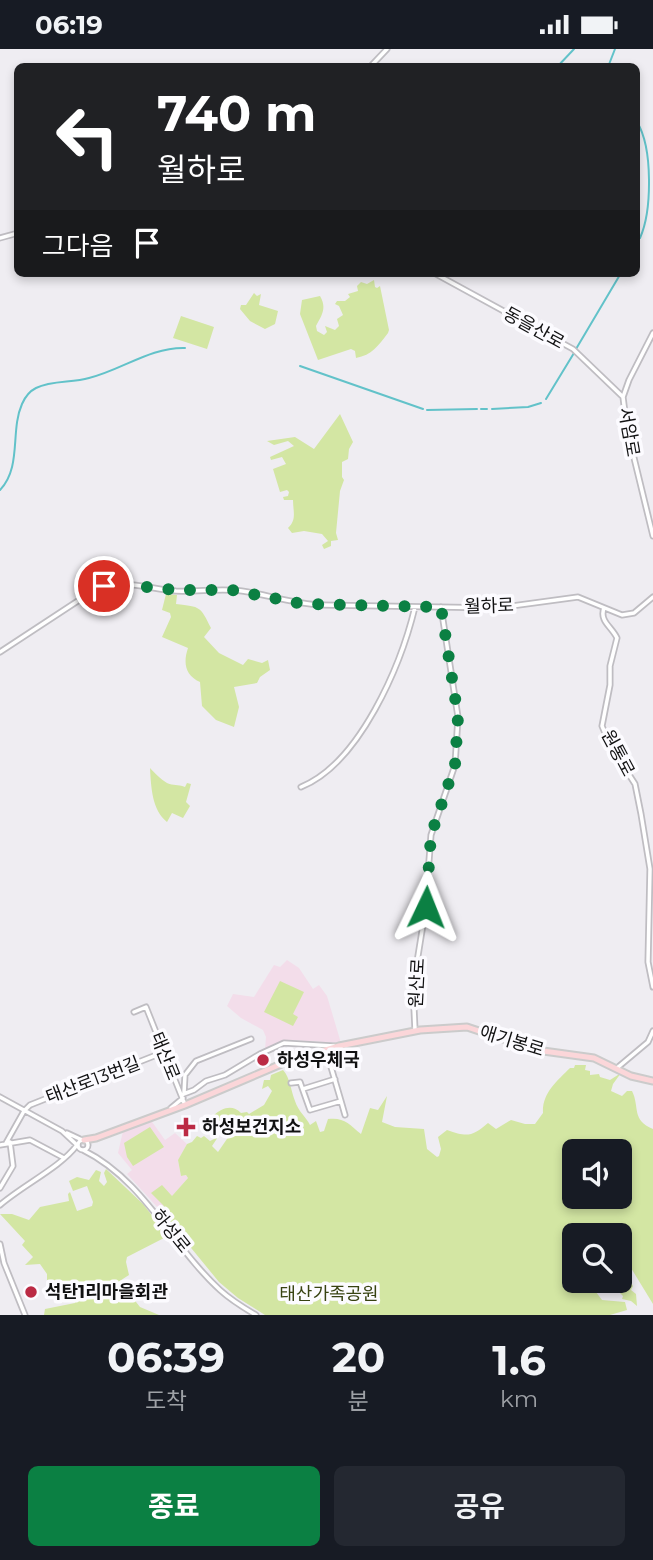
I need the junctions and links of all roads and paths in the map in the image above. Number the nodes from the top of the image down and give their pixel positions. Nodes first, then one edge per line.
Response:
1 (387, 49) edge
2 (374, 63) edge
3 (441, 277) edge
4 (653, 333) edge
5 (623, 397) junction
6 (653, 536) edge
7 (653, 597) edge
8 (415, 607) junction
9 (441, 607) junction
10 (604, 608) junction
11 (0, 652) edge
12 (301, 787) dead end
13 (653, 987) edge
14 (134, 1012) dead end
15 (415, 1030) junction
16 (653, 1031) edge
17 (251, 1039) dead end
18 (339, 1046) junction
19 (326, 1050) junction
20 (164, 1052) junction
21 (617, 1068) junction
22 (335, 1079) junction
23 (653, 1081) edge
24 (291, 1083) dead end
25 (303, 1089) junction
26 (0, 1097) edge
27 (183, 1098) junction
28 (341, 1101) junction
29 (24, 1111) junction
30 (345, 1115) dead end
31 (62, 1131) junction
32 (8, 1143) junction
33 (0, 1145) edge
34 (78, 1145) junction
35 (84, 1145) junction
36 (70, 1154) junction
37 (64, 1159) junction
38 (0, 1188) edge
39 (0, 1205) edge
40 (0, 1244) edge
41 (25, 1315) edge
42 (256, 1315) edge

1 - 2 street
3 - 5 street, 동을산로
4 - 5 street, 서암로
5 - 6 street, 서암로
7 - 10 street, 월하로
8 - 9 street, 월하로
8 - 11 street, 월하로
8 - 12 street
9 - 10 street, 월하로
9 - 15 street, 원산로
10 - 13 street, 원통로
14 - 20 street, 태산로
15 - 18 main road, 애기봉로
15 - 21 main road, 애기봉로
16 - 21 street
17 - 27 street, 태산로
18 - 19 main road, 애기봉로
18 - 27 street
19 - 22 street
19 - 27 main road, 애기봉로
20 - 27 street, 태산로
20 - 29 street, 태산로13번길
21 - 23 main road, 애기봉로
22 - 25 street
22 - 28 street
24 - 25 street
25 - 28 street
26 - 29 street
27 - 35 main road, 애기봉로
28 - 30 street
29 - 31 street
29 - 32 street
31 - 34 street
31 - 35 street
32 - 33 street
32 - 37 street
32 - 38 street
34 - 35 street
34 - 36 street
35 - 36 street
35 - 42 street, 하성로
36 - 37 street
37 - 39 street
40 - 41 street

